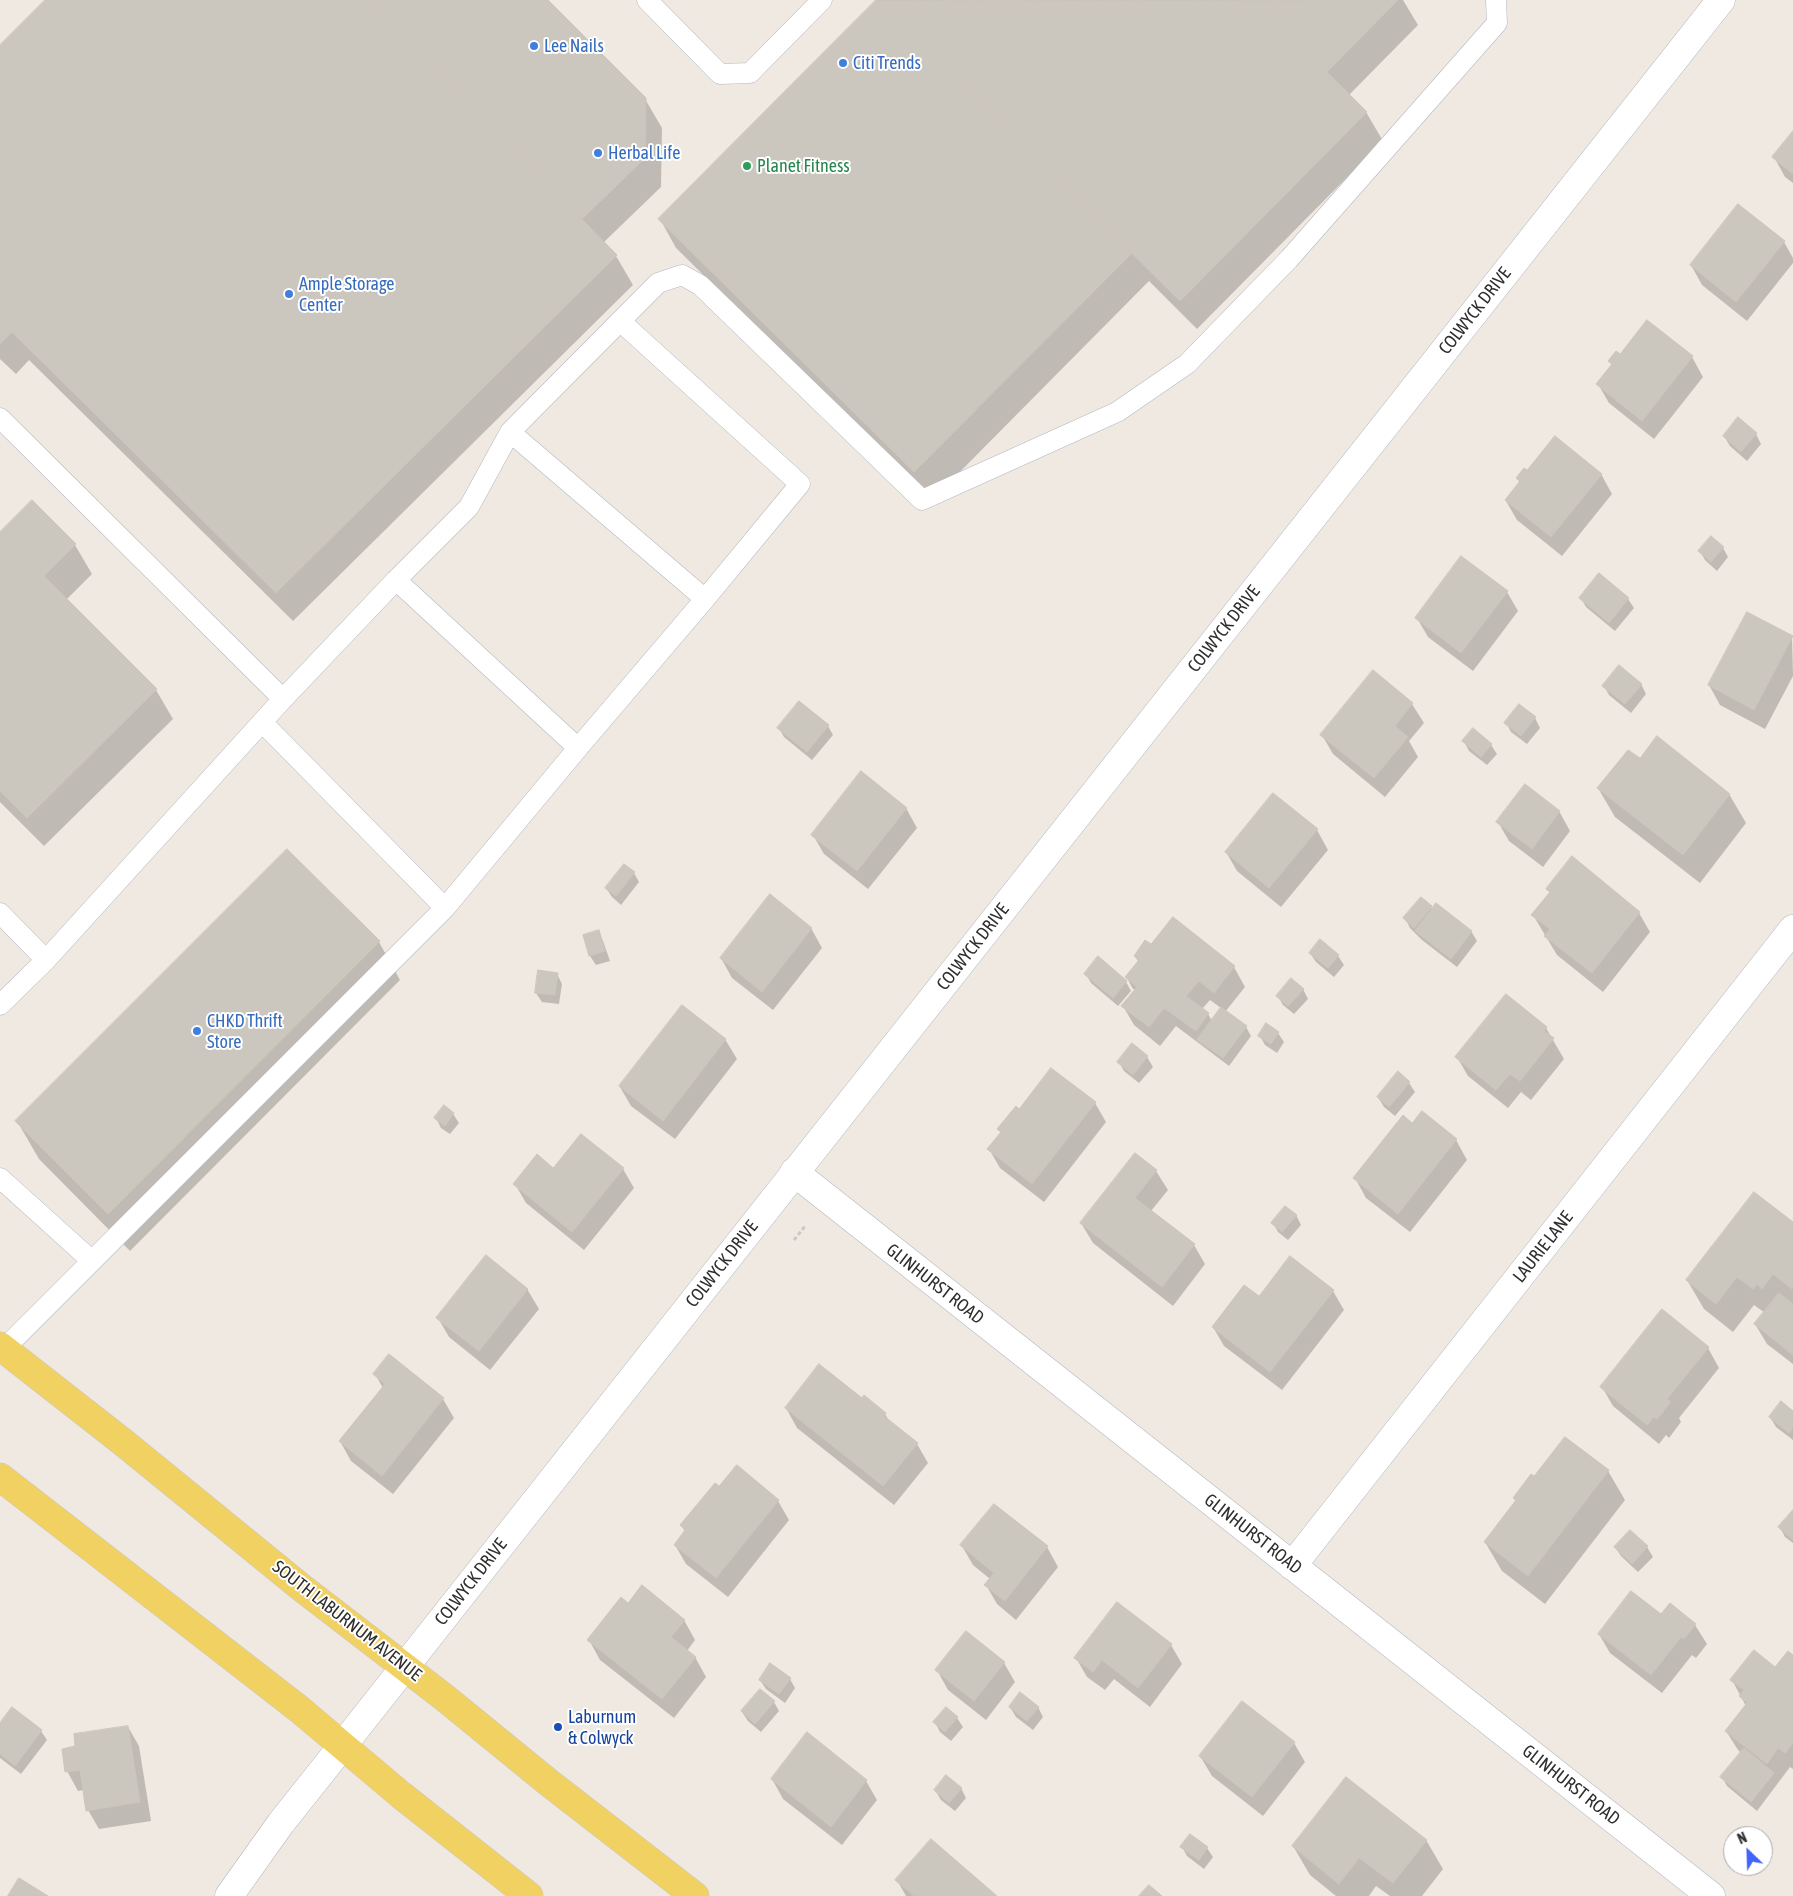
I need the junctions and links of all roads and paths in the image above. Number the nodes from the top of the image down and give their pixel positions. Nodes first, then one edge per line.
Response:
1 (647, 0) edge
2 (822, 0) edge
3 (1496, 0) edge
4 (1720, 0) edge
5 (620, 321) junction
6 (0, 418) edge
7 (510, 432) junction
8 (396, 580) junction
9 (705, 600) junction
10 (283, 699) junction
11 (262, 722) junction
12 (578, 748) junction
13 (445, 908) junction
14 (0, 913) edge
15 (1793, 928) edge
16 (46, 960) junction
17 (0, 1005) edge
18 (794, 1172) junction
19 (0, 1178) edge
20 (92, 1261) junction
21 (2, 1347) edge
22 (1, 1479) edge
23 (1292, 1566) junction
24 (405, 1667) junction
25 (343, 1745) junction
26 (229, 1896) edge
27 (529, 1896) edge
28 (695, 1896) edge
29 (1711, 1896) edge

1 - 2 lane
3 - 5 lane
4 - 18 street, COLWYCK DRIVE
5 - 7 lane
5 - 9 lane
6 - 10 lane
7 - 8 lane
7 - 9 lane
8 - 10 lane
8 - 12 lane
9 - 12 lane
10 - 11 lane
11 - 13 lane
11 - 16 lane
12 - 13 lane
13 - 20 lane
14 - 16 lane
15 - 23 street, LAURIE LANE
16 - 17 lane
18 - 23 street, GLINHURST ROAD
18 - 24 street, COLWYCK DRIVE
19 - 20 lane
20 - 21 lane
21 - 24 main road, SOUTH LABURNUM AVENUE
22 - 25 main road
23 - 29 street, GLINHURST ROAD
24 - 25 street, COLWYCK DRIVE
24 - 28 main road, SOUTH LABURNUM AVENUE
25 - 26 street, COLWYCK DRIVE
25 - 27 main road

